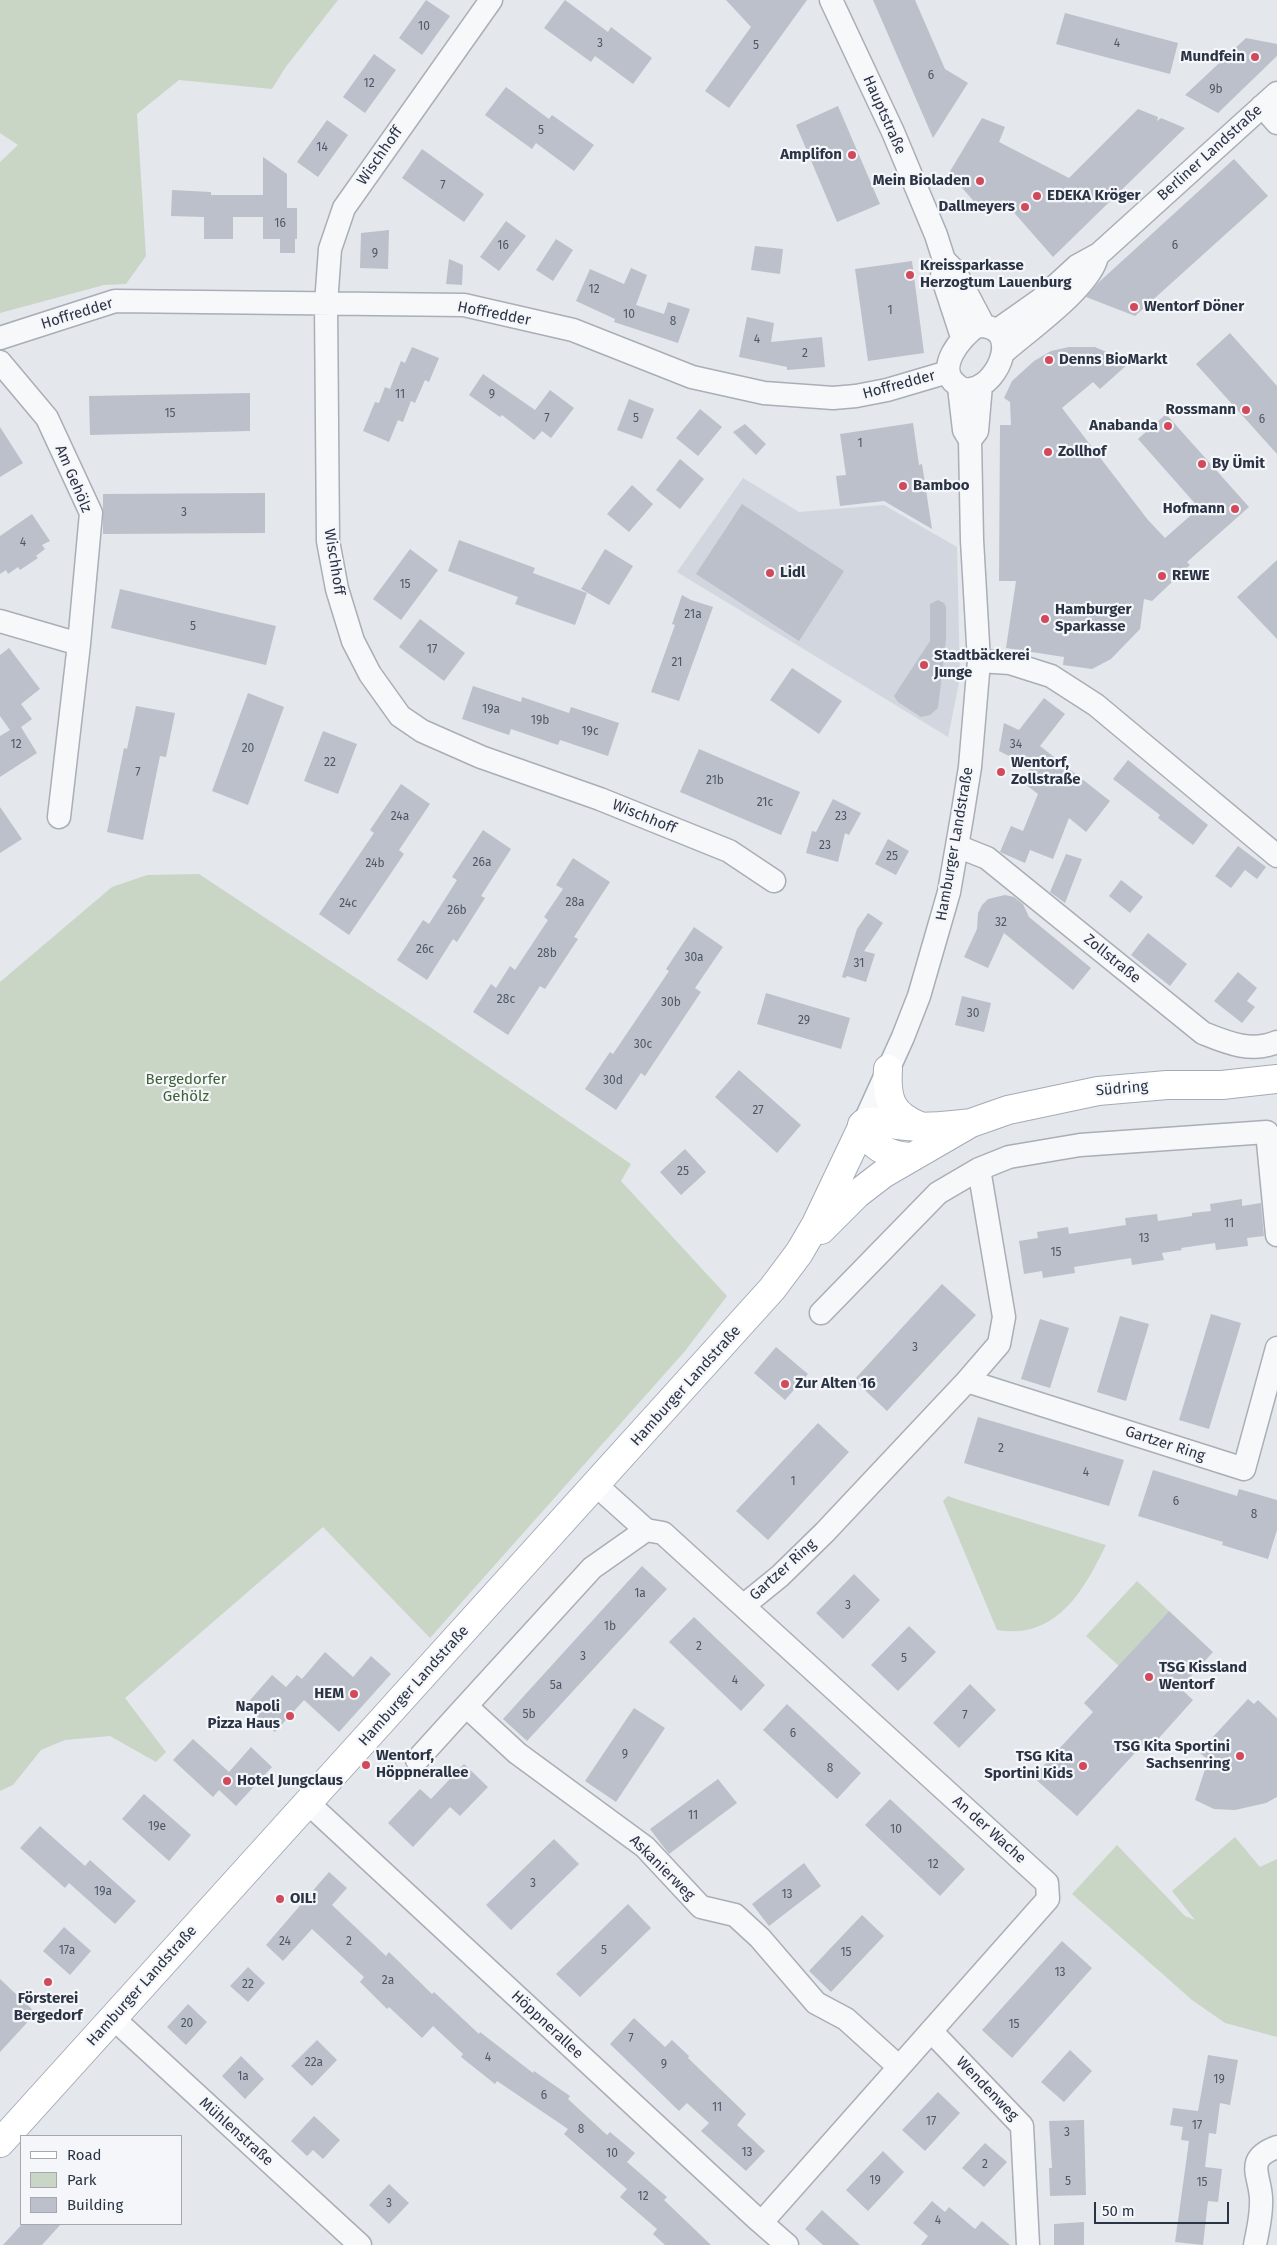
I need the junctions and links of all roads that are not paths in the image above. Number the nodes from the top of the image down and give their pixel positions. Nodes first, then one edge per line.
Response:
1 (491, 0) edge
2 (831, 0) edge
3 (1270, 100) edge
4 (1277, 123) edge
5 (944, 260) junction
6 (326, 304) junction
7 (995, 336) junction
8 (962, 337) junction
9 (0, 338) edge
10 (0, 362) edge
11 (963, 382) junction
12 (0, 621) edge
13 (79, 644) junction
14 (979, 661) junction
15 (59, 817) dead end
16 (957, 846) junction
17 (1277, 856) edge
18 (774, 880) dead end
19 (1277, 1042) edge
20 (888, 1069) junction
21 (1277, 1079) edge
22 (971, 1123) junction
23 (863, 1124) junction
24 (924, 1128) junction
25 (910, 1157) junction
26 (980, 1169) junction
27 (1277, 1235) edge
28 (799, 1253) junction
29 (821, 1313) dead end
30 (1277, 1348) edge
31 (967, 1381) junction
32 (596, 1485) junction
33 (646, 1530) junction
34 (743, 1606) junction
35 (466, 1706) junction
36 (417, 1760) dead end
37 (308, 1803) junction
38 (113, 2018) junction
39 (931, 2031) junction
40 (899, 2067) junction
41 (0, 2143) edge
42 (1277, 2147) edge
43 (1269, 2212) edge
44 (762, 2222) junction
45 (360, 2245) edge
46 (787, 2245) edge
47 (1028, 2245) edge
48 (1255, 2245) edge

1 - 6 street, Wischhoff
2 - 5 street, Hauptstraße
3 - 4 street
3 - 7 street, Berliner Landstraße
5 - 7 street, Hauptstraße
5 - 8 street, Hauptstraße
6 - 9 street, Hoffredder
6 - 11 street, Hoffredder
6 - 18 street, Wischhoff
7 - 8 street
7 - 11 street
8 - 11 street
10 - 13 street, Am Gehölz
11 - 14 street, Hamburger Landstraße
12 - 13 street
13 - 15 street, Am Gehölz
14 - 16 street, Hamburger Landstraße
14 - 17 street
16 - 19 street, Zollstraße
16 - 20 street, Hamburger Landstraße
20 - 23 street, Hamburger Landstraße
20 - 24 main road
21 - 22 main road, Südring
22 - 24 main road, Südring
22 - 25 main road, Südring
23 - 24 main road, Südring
23 - 25 main road
23 - 28 main road, Hamburger Landstraße
25 - 28 main road, Südring
26 - 27 street
26 - 29 street
26 - 31 street, Gartzer Ring
28 - 32 main road, Hamburger Landstraße
30 - 31 street, Gartzer Ring
31 - 34 street, Gartzer Ring
32 - 33 street, An der Wache
32 - 37 main road, Hamburger Landstraße
33 - 34 street, An der Wache
33 - 35 street
34 - 39 street, An der Wache
35 - 36 street
35 - 40 street, Askanierweg
37 - 38 main road, Hamburger Landstraße
37 - 44 street, Höppnerallee
38 - 41 main road, Hamburger Landstraße
38 - 45 street, Mühlenstraße
39 - 40 street, An der Wache
39 - 47 street, Wendenweg
40 - 44 street, An der Wache
42 - 43 street
43 - 48 street
44 - 46 street, Höppnerallee

